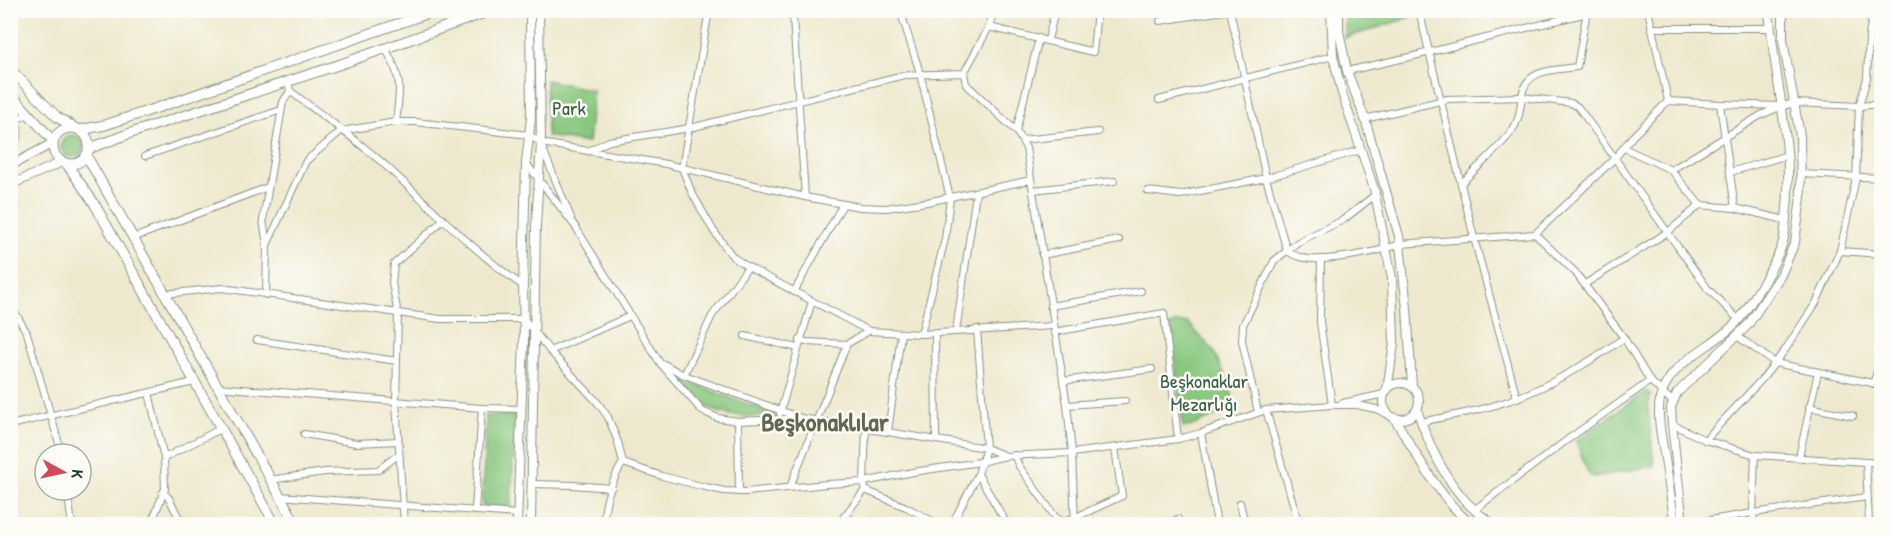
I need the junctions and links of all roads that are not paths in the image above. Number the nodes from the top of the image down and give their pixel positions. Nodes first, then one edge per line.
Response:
1 (437, 10) edge
2 (493, 10) edge
3 (530, 10) edge
4 (709, 10) edge
5 (789, 10) edge
6 (900, 10) edge
7 (994, 10) edge
8 (1055, 10) edge
9 (1097, 10) edge
10 (1229, 10) edge
11 (1331, 10) edge
12 (1339, 10) edge
13 (1419, 10) edge
14 (1648, 10) edge
15 (1769, 10) edge
16 (1783, 10) edge
17 (1873, 10) edge
18 (542, 11) edge
19 (1587, 12) edge
20 (1160, 21) dead end
21 (989, 27) junction
22 (1651, 28) junction
23 (1770, 28) junction
24 (1039, 38) junction
25 (1048, 40) junction
26 (385, 48) junction
27 (1430, 52) junction
28 (1333, 56) junction
29 (10, 69) edge
30 (1347, 71) junction
31 (920, 73) junction
32 (964, 73) junction
33 (1244, 79) junction
34 (289, 87) junction
35 (10, 93) edge
36 (1522, 97) junction
37 (1159, 100) dead end
38 (1440, 100) junction
39 (1668, 101) junction
40 (799, 102) junction
41 (1795, 103) junction
42 (1720, 104) junction
43 (1881, 104) edge
44 (1782, 106) junction
45 (1859, 106) junction
46 (281, 110) junction
47 (29, 114) junction
48 (1365, 119) junction
49 (10, 122) edge
50 (396, 122) junction
51 (690, 128) junction
52 (78, 129) junction
53 (341, 131) junction
54 (1016, 131) junction
55 (1098, 132) dead end
56 (529, 135) junction
57 (1725, 138) junction
58 (1022, 140) junction
59 (53, 142) junction
60 (540, 143) junction
61 (1624, 147) junction
62 (1361, 150) junction
63 (587, 151) junction
64 (87, 152) junction
65 (1788, 155) junction
66 (145, 156) dead end
67 (1615, 158) junction
68 (64, 163) junction
69 (526, 164) junction
70 (10, 166) edge
71 (682, 168) junction
72 (1671, 170) junction
73 (1730, 172) junction
74 (1801, 174) junction
75 (1266, 178) junction
76 (1856, 178) junction
77 (1881, 178) edge
78 (539, 179) junction
79 (1031, 180) junction
80 (1114, 181) dead end
81 (1461, 184) junction
82 (10, 185) edge
83 (268, 187) junction
84 (1033, 190) junction
85 (1148, 191) dead end
86 (976, 192) junction
87 (1375, 195) junction
88 (805, 197) junction
89 (950, 198) junction
90 (843, 204) junction
91 (1700, 205) junction
92 (1735, 208) junction
93 (443, 220) junction
94 (1785, 220) junction
95 (575, 226) junction
96 (1668, 232) junction
97 (1535, 234) junction
98 (133, 238) junction
99 (1474, 238) junction
100 (1119, 240) dead end
101 (1400, 244) junction
102 (267, 245) junction
103 (1386, 249) junction
104 (1287, 251) junction
105 (1840, 251) junction
106 (1881, 254) edge
107 (1042, 255) junction
108 (1321, 259) junction
109 (748, 267) junction
110 (1585, 284) junction
111 (523, 286) junction
112 (1141, 291) dead end
113 (794, 292) junction
114 (164, 294) junction
115 (266, 295) junction
116 (812, 302) junction
117 (10, 304) edge
118 (1050, 306) junction
119 (398, 314) junction
120 (630, 316) junction
121 (524, 319) junction
122 (1738, 319) junction
123 (977, 329) junction
124 (1054, 329) junction
125 (869, 331) junction
126 (956, 331) junction
127 (534, 332) junction
128 (935, 333) junction
129 (901, 334) junction
130 (921, 334) junction
131 (745, 336) dead end
132 (1737, 336) junction
133 (1624, 338) junction
134 (257, 340) dead end
135 (800, 340) junction
136 (847, 344) junction
137 (798, 348) junction
138 (550, 351) junction
139 (1881, 356) edge
140 (398, 362) junction
141 (660, 363) junction
142 (1775, 363) junction
143 (1152, 369) dead end
144 (1818, 372) junction
145 (684, 375) junction
146 (1063, 381) junction
147 (1650, 381) junction
148 (194, 382) junction
149 (1873, 384) junction
150 (1881, 385) edge
151 (1412, 386) junction
152 (217, 387) junction
153 (1385, 392) junction
154 (149, 393) junction
155 (1661, 394) junction
156 (1516, 398) junction
157 (1125, 401) dead end
158 (396, 402) junction
159 (1672, 402) junction
160 (1067, 405) junction
161 (1332, 405) junction
162 (1809, 407) junction
163 (482, 408) junction
164 (522, 409) junction
165 (781, 410) junction
166 (1266, 410) junction
167 (1417, 410) junction
168 (1258, 412) junction
169 (52, 416) junction
170 (1853, 416) dead end
171 (1391, 417) junction
172 (801, 418) junction
173 (778, 420) junction
174 (738, 421) junction
175 (816, 421) junction
176 (1421, 422) junction
177 (10, 424) edge
178 (1672, 424) junction
179 (220, 429) junction
180 (866, 429) junction
181 (888, 432) junction
182 (304, 434) dead end
183 (1201, 434) junction
184 (936, 439) junction
185 (1178, 439) junction
186 (1705, 440) junction
187 (398, 441) junction
188 (59, 442) edge
189 (986, 448) junction
190 (1115, 448) junction
191 (1072, 453) junction
192 (399, 455) junction
193 (1014, 455) junction
194 (1755, 455) junction
195 (1006, 456) junction
196 (1799, 457) junction
197 (164, 458) junction
198 (980, 462) junction
199 (1866, 462) junction
200 (623, 463) junction
201 (1881, 463) edge
202 (978, 474) junction
203 (269, 480) junction
204 (864, 482) junction
205 (531, 484) junction
206 (790, 487) junction
207 (611, 488) junction
208 (866, 490) junction
209 (163, 492) junction
210 (739, 492) junction
211 (278, 496) junction
212 (1867, 497) junction
213 (69, 502) edge
214 (1240, 503) dead end
215 (402, 505) junction
216 (475, 510) junction
217 (1474, 510) junction
218 (1753, 513) junction
219 (517, 514) junction
220 (845, 516) junction
221 (1461, 516) junction
222 (1178, 519) dead end
223 (1075, 521) edge
224 (72, 525) edge
225 (151, 525) edge
226 (182, 525) edge
227 (275, 525) edge
228 (296, 525) edge
229 (404, 525) edge
230 (517, 525) edge
231 (531, 525) edge
232 (604, 525) edge
233 (838, 525) edge
234 (860, 525) edge
235 (938, 525) edge
236 (952, 525) edge
237 (1008, 525) edge
238 (1169, 525) edge
239 (1217, 525) edge
240 (1245, 525) edge
241 (1299, 525) edge
242 (1457, 525) edge
243 (1472, 525) edge
244 (1493, 525) edge
245 (1675, 525) edge
246 (1684, 525) edge
247 (1754, 525) edge
248 (1869, 525) edge

1 - 52 main road
2 - 26 main road
3 - 56 street
4 - 51 street
5 - 40 street
6 - 31 street
7 - 21 street
8 - 25 street
9 - 25 street
10 - 20 street
10 - 33 street
11 - 28 street
12 - 30 street
13 - 27 street
14 - 22 street
15 - 23 street
16 - 41 street
17 - 45 street
18 - 60 street
19 - 27 street
19 - 36 street
21 - 24 street
21 - 32 street
22 - 23 street
22 - 39 street
23 - 44 street
24 - 25 street
24 - 54 street
26 - 34 main road
26 - 50 street
27 - 30 street
27 - 38 street
28 - 33 street
28 - 62 street
29 - 52 main road
30 - 48 street
31 - 32 street
31 - 40 street
31 - 89 street
32 - 54 street
33 - 37 street
33 - 75 street
34 - 46 street
34 - 53 street
34 - 64 main road
35 - 47 main road
36 - 38 street
36 - 67 street
36 - 81 street
38 - 48 street
38 - 81 street
39 - 42 street
39 - 61 street
40 - 51 street
40 - 88 street
41 - 44 street
41 - 45 street
41 - 74 street
42 - 44 street
42 - 57 street
43 - 45 street
44 - 57 street
44 - 65 street
45 - 76 street
46 - 66 street
46 - 83 street
47 - 49 street
47 - 59 main road
48 - 101 street
50 - 53 street
50 - 56 street
51 - 63 street
51 - 71 street
52 - 59 main road
52 - 64 main road
53 - 93 street
53 - 102 street
54 - 58 street
55 - 58 street
56 - 60 street
56 - 69 street
57 - 72 street
57 - 73 street
58 - 79 street
59 - 68 main road
59 - 70 main road
60 - 63 street
60 - 78 street
60 - 95 street
61 - 67 street
61 - 72 street
62 - 75 street
62 - 87 street
63 - 71 street
64 - 68 main road
64 - 98 main road
65 - 73 street
65 - 94 street
67 - 96 street
67 - 97 street
68 - 82 main road
68 - 148 main road
69 - 78 street
69 - 111 street
71 - 88 street
71 - 109 street
72 - 91 street
73 - 92 street
74 - 76 street
74 - 132 street
75 - 85 street
75 - 104 street
76 - 77 street
76 - 105 street
78 - 95 street
78 - 127 street
79 - 84 street
79 - 86 street
80 - 84 street
81 - 99 street
83 - 98 street
83 - 102 street
84 - 107 street
86 - 89 street
86 - 126 street
87 - 103 street
87 - 104 street
88 - 90 street
89 - 90 street
89 - 130 street
90 - 113 street
91 - 92 street
91 - 96 street
92 - 94 street
93 - 111 street
93 - 119 street
94 - 122 street
95 - 120 street
96 - 110 street
96 - 122 street
97 - 99 street
97 - 110 street
98 - 114 main road
99 - 101 street
99 - 156 street
100 - 107 street
101 - 103 street
101 - 151 street
102 - 115 street
103 - 108 street
103 - 153 street
104 - 108 street
104 - 168 street
105 - 106 street
105 - 142 street
107 - 118 street
108 - 161 street
109 - 113 street
109 - 145 street
110 - 133 street
111 - 121 street
112 - 118 street
113 - 116 street
114 - 115 street
114 - 152 main road
115 - 119 street
116 - 125 street
116 - 135 street
117 - 169 street
118 - 124 street
119 - 121 street
119 - 140 street
120 - 138 street
120 - 141 street
121 - 127 street
121 - 164 street
122 - 155 street
123 - 124 street
123 - 126 street
123 - 189 street
124 - 146 street
124 - 185 street
125 - 129 street
125 - 136 street
126 - 128 street
127 - 138 street
127 - 205 street
128 - 130 street
128 - 184 street
129 - 130 street
129 - 181 street
131 - 137 street
132 - 142 street
132 - 159 street
133 - 147 street
133 - 156 street
134 - 140 street
135 - 136 street
135 - 137 street
136 - 175 street
137 - 165 street
138 - 200 street
139 - 149 street
140 - 158 street
141 - 145 street
141 - 174 street
142 - 144 street
142 - 186 street
143 - 146 street
144 - 149 street
144 - 162 street
145 - 165 street
146 - 160 street
147 - 155 street
147 - 217 street
148 - 154 street
148 - 179 main road
149 - 150 street
151 - 153 street
151 - 167 street
152 - 158 street
152 - 203 main road
153 - 161 street
153 - 171 street
154 - 169 street
154 - 197 street
155 - 159 street
155 - 245 street
156 - 176 street
157 - 160 street
158 - 163 street
158 - 187 street
159 - 178 street
160 - 191 street
161 - 166 street
161 - 171 street
162 - 170 street
162 - 196 street
163 - 164 street
163 - 216 street
164 - 219 street
165 - 172 street
165 - 173 street
166 - 168 street
166 - 241 street
167 - 171 street
167 - 176 street
168 - 183 street
169 - 177 street
169 - 188 street
171 - 221 street
172 - 173 street
172 - 175 street
173 - 174 street
174 - 210 street
175 - 180 street
175 - 206 street
176 - 217 street
178 - 186 street
178 - 246 street
179 - 197 street
179 - 227 main road
180 - 181 street
180 - 204 street
181 - 184 street
182 - 187 street
183 - 185 street
183 - 239 street
184 - 189 street
185 - 190 street
186 - 194 street
187 - 192 street
189 - 195 street
189 - 198 street
190 - 191 street
190 - 223 street
191 - 193 street
191 - 223 street
192 - 203 street
192 - 215 street
193 - 195 street
193 - 223 street
194 - 196 street
194 - 218 street
195 - 198 street
196 - 199 street
197 - 209 street
198 - 202 street
198 - 204 street
199 - 201 street
199 - 212 street
200 - 207 street
200 - 210 street
202 - 236 street
202 - 237 street
203 - 211 main road
204 - 206 street
204 - 208 street
205 - 207 street
205 - 231 street
206 - 210 street
207 - 232 street
208 - 220 street
208 - 235 street
209 - 225 street
209 - 226 street
211 - 215 street
211 - 228 main road
212 - 218 street
212 - 248 street
213 - 224 street
214 - 240 street
215 - 216 street
215 - 229 street
216 - 219 street
217 - 244 street
218 - 246 street
218 - 247 street
219 - 230 street
220 - 233 street
220 - 234 street
221 - 242 street
221 - 243 street
222 - 238 street

